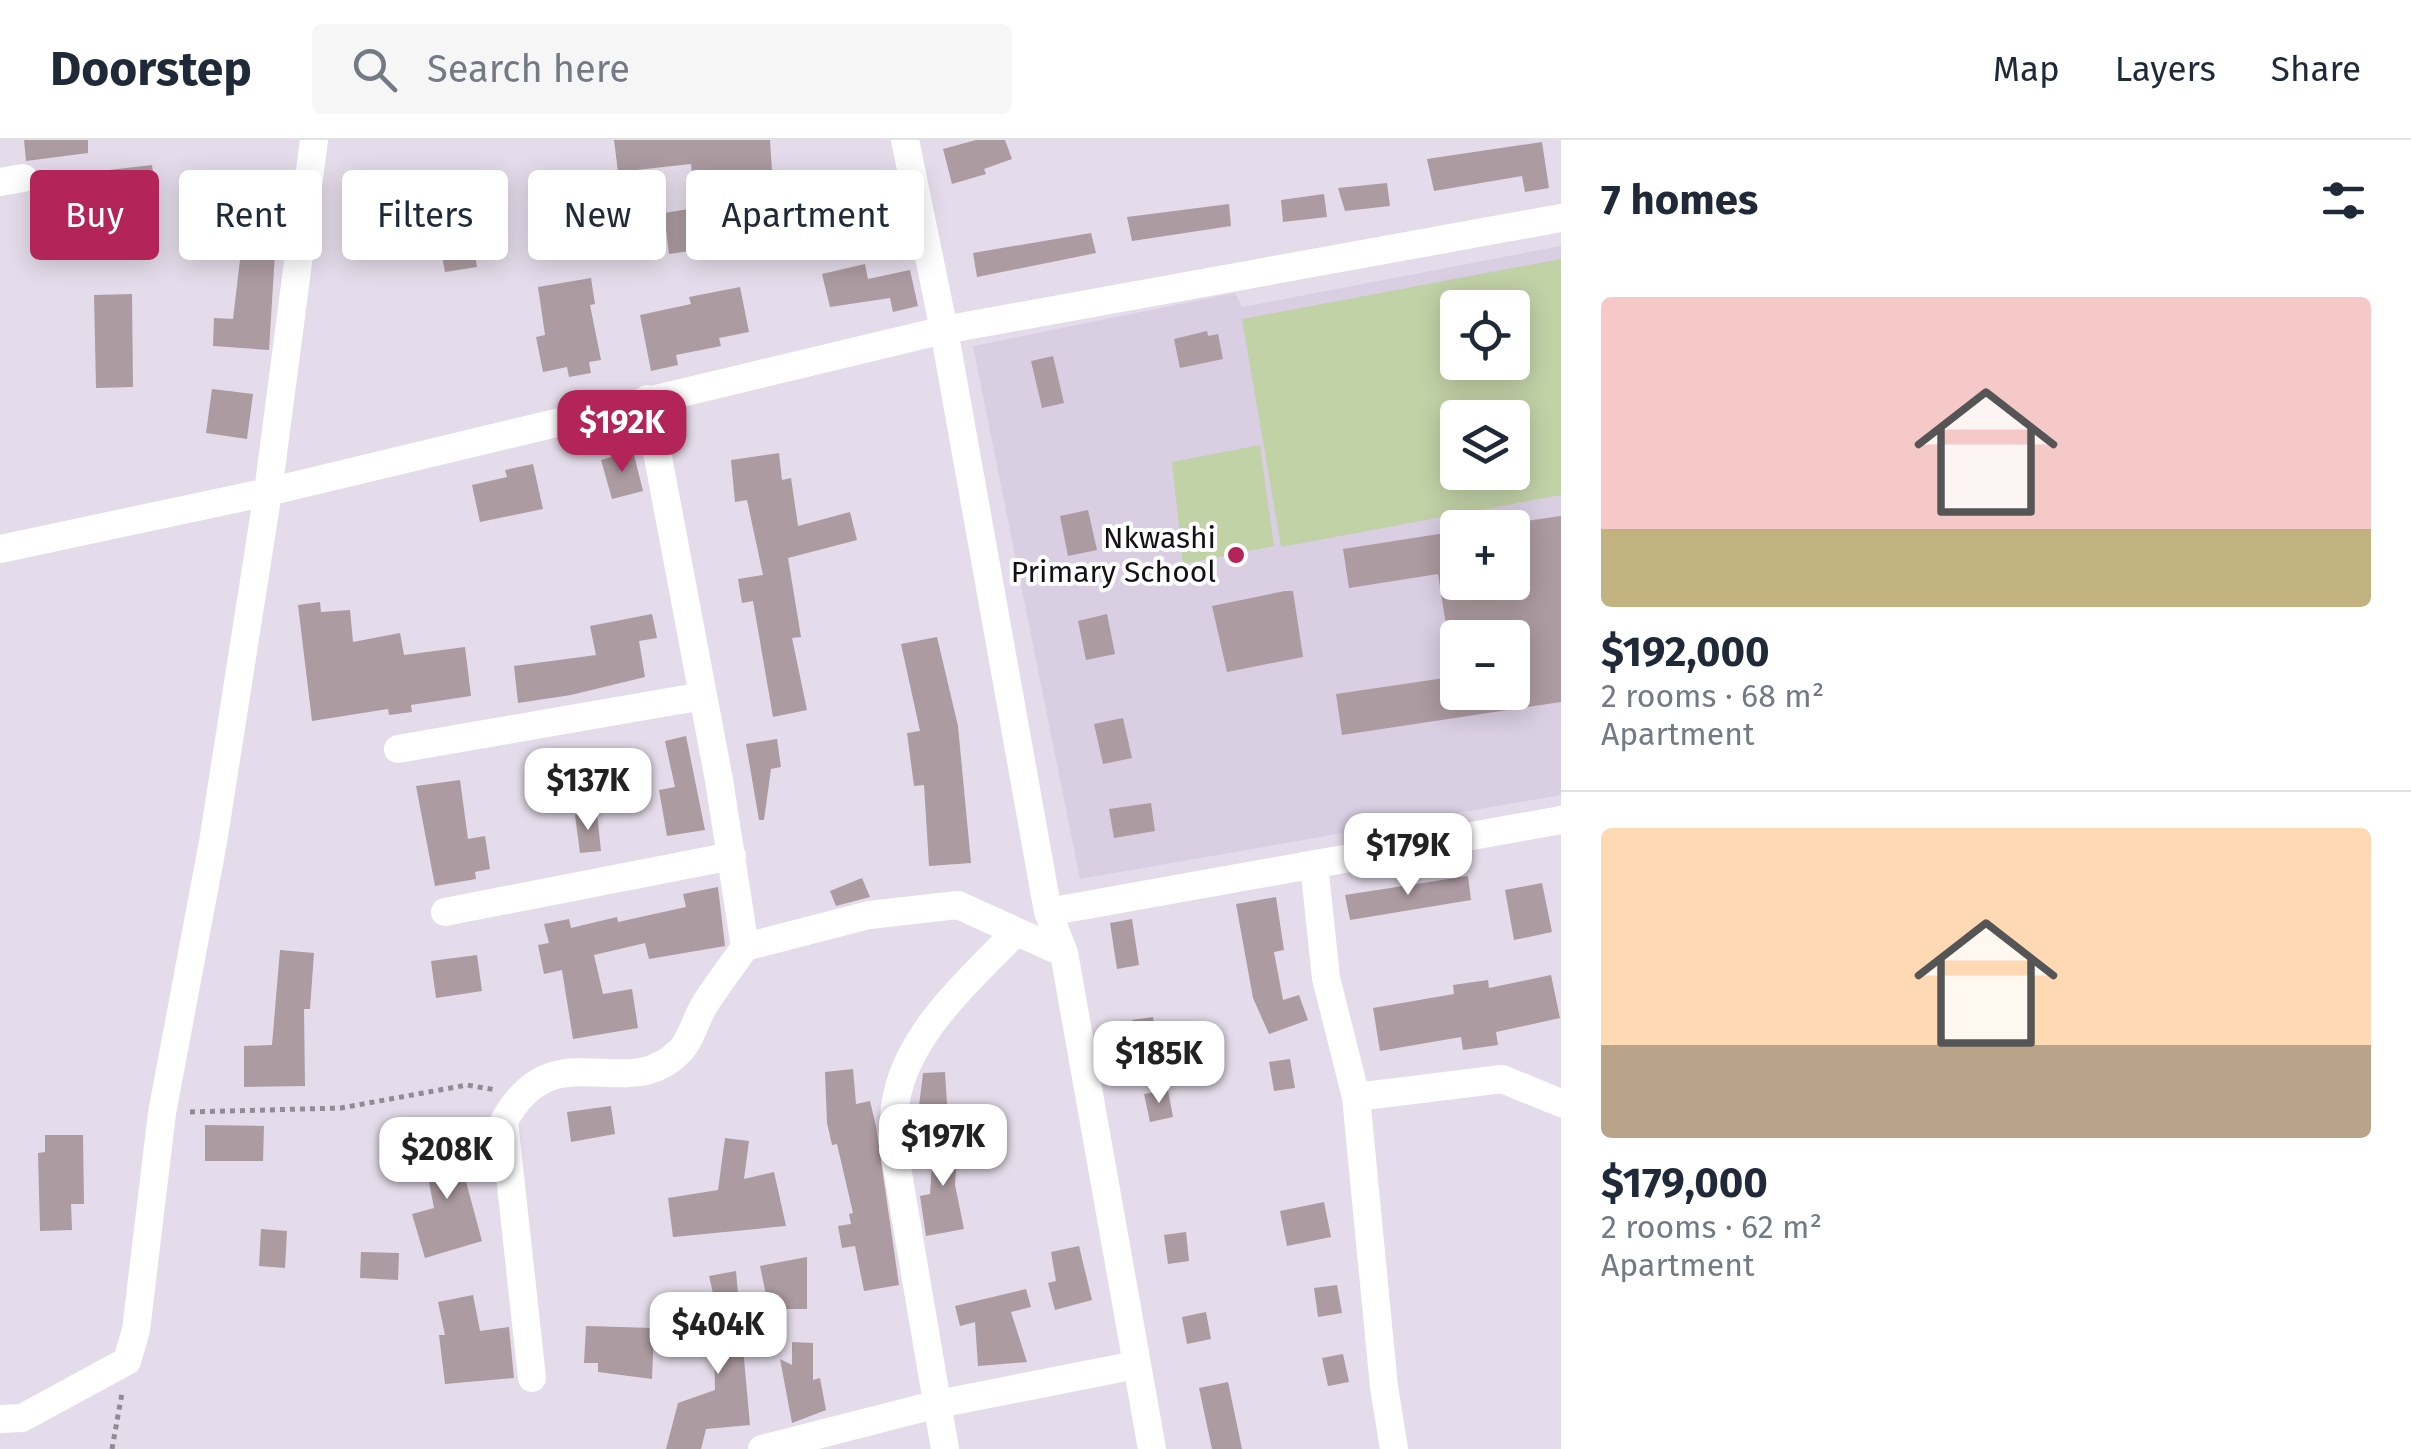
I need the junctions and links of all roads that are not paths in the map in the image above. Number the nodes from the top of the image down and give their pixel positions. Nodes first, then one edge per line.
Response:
1 (314, 140) edge
2 (905, 140) edge
3 (1561, 218) edge
4 (944, 330) junction
5 (647, 398) junction
6 (268, 492) junction
7 (0, 549) edge
8 (703, 696) junction
9 (398, 749) dead end
10 (1561, 820) edge
11 (732, 856) junction
12 (1314, 864) junction
13 (445, 912) dead end
14 (1048, 912) junction
15 (1014, 934) junction
16 (745, 947) junction
17 (1064, 953) junction
18 (1356, 1098) junction
19 (1561, 1102) edge
20 (1136, 1366) junction
21 (532, 1378) dead end
22 (938, 1404) junction
23 (0, 1419) edge
24 (762, 1449) edge
25 (945, 1449) edge
26 (1152, 1449) edge
27 (1394, 1449) edge

1 - 6 street
2 - 4 street
3 - 4 street
4 - 5 street
4 - 14 street
5 - 6 street
5 - 8 street
6 - 7 street
6 - 23 street
8 - 9 street
8 - 11 street
10 - 12 street
11 - 13 street
11 - 16 street
12 - 14 street
12 - 18 street
14 - 17 street
15 - 16 street
15 - 17 street
15 - 22 street
16 - 21 street
17 - 20 street
18 - 19 street
18 - 27 street
20 - 22 street
20 - 26 street
22 - 24 street
22 - 25 street

